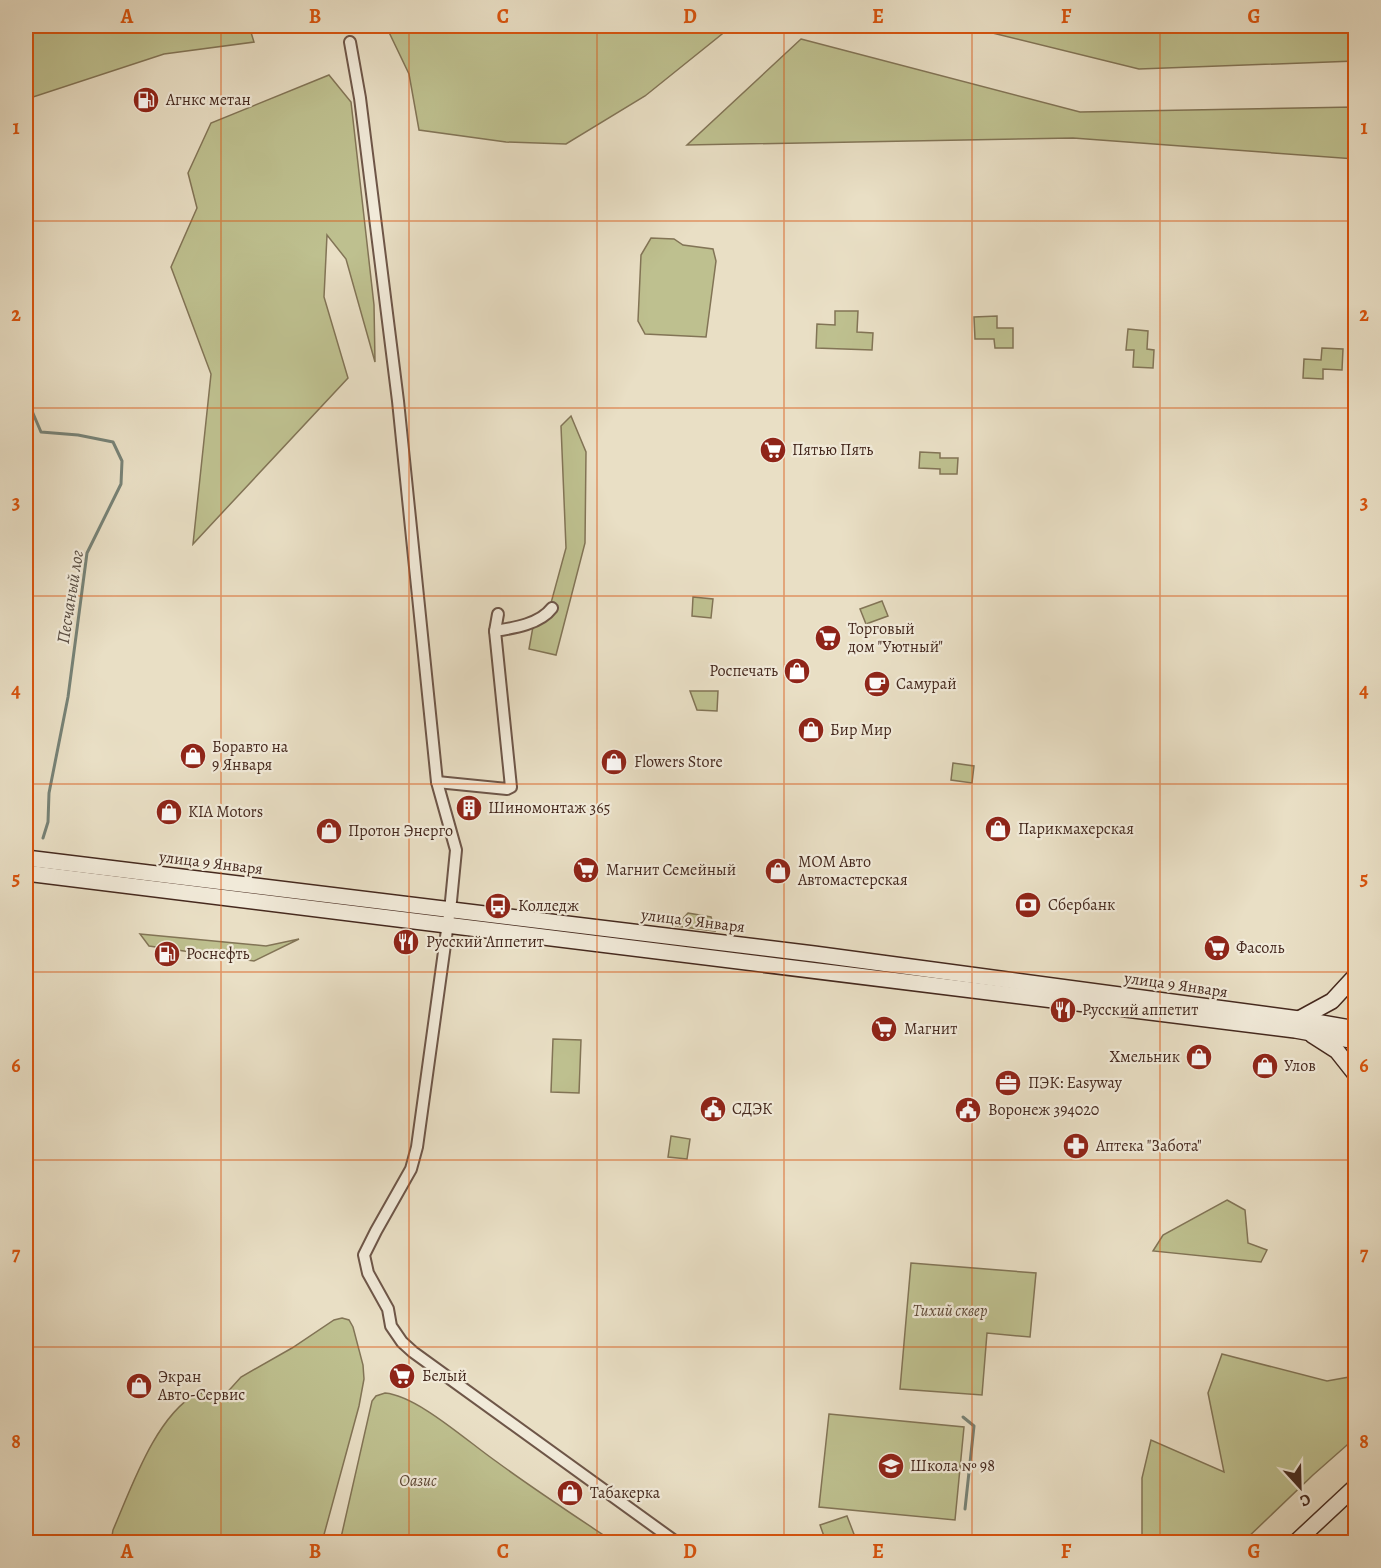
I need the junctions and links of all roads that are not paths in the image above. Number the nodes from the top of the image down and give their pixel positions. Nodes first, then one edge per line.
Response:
1 (350, 42) dead end
2 (552, 608) dead end
3 (498, 614) dead end
4 (495, 631) junction
5 (437, 782) junction
6 (26, 858) edge
7 (26, 873) edge
8 (325, 902) junction
9 (449, 909) junction
10 (447, 925) junction
11 (1356, 975) edge
12 (1297, 1024) junction
13 (1356, 1029) edge
14 (1356, 1041) edge
15 (1356, 1075) edge
16 (1356, 1486) edge
17 (676, 1542) edge
18 (1296, 1542) edge

1 - 5 street
2 - 4 street
3 - 4 street
4 - 5 street
5 - 9 street
6 - 8 main road, улица 9 Января
7 - 8 main road, улица 9 Января
8 - 9 main road, улица 9 Января
8 - 10 main road, улица 9 Января
9 - 10 street
9 - 12 main road, улица 9 Января
10 - 12 main road, улица 9 Января
10 - 17 street
11 - 12 main road
12 - 13 main road, улица 9 Января
12 - 14 main road, улица 9 Января
12 - 15 main road
16 - 18 main road

